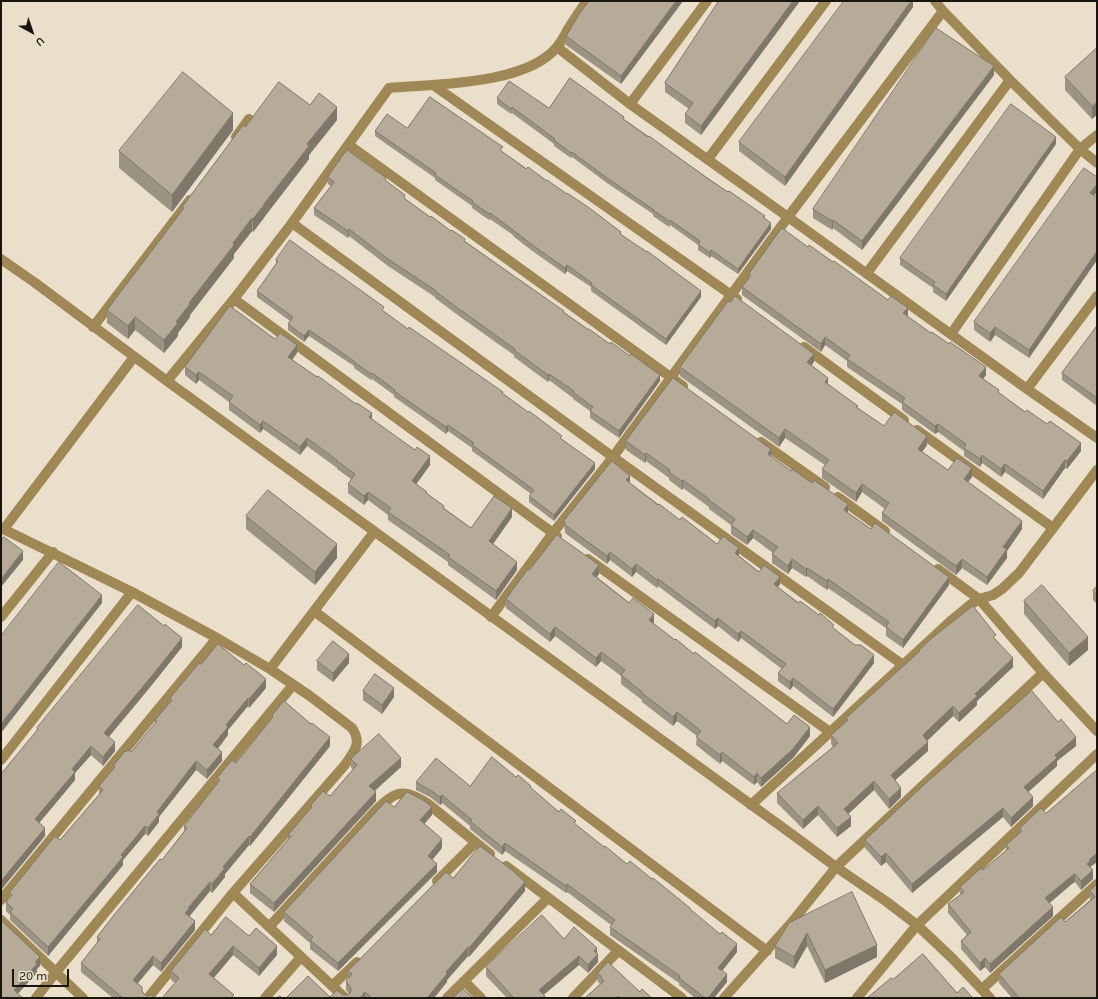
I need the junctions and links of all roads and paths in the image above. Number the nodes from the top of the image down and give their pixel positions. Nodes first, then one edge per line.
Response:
1 (587, 1) edge
2 (707, 1) edge
3 (826, 1) edge
4 (935, 1) edge
5 (943, 10) junction
6 (557, 47) junction
7 (1010, 80) junction
8 (433, 85) junction
9 (630, 104) junction
10 (249, 119) edge
11 (1097, 135) edge
12 (231, 144) edge
13 (349, 145) junction
14 (1080, 149) junction
15 (708, 159) junction
16 (1097, 163) edge
17 (195, 192) edge
18 (788, 217) junction
19 (292, 224) junction
20 (1, 259) edge
21 (867, 273) junction
22 (732, 295) junction
23 (1097, 296) edge
24 (234, 299) junction
25 (744, 304) edge
26 (93, 327) junction
27 (951, 334) junction
28 (796, 342) edge
29 (134, 357) junction
30 (671, 377) junction
31 (167, 381) junction
32 (1027, 389) junction
33 (690, 390) edge
34 (754, 437) edge
35 (1097, 438) edge
36 (613, 457) junction
37 (1097, 470) edge
38 (2, 528) edge
39 (1053, 528) junction
40 (374, 532) junction
41 (553, 533) junction
42 (896, 539) edge
43 (566, 542) edge
44 (52, 552) junction
45 (578, 552) edge
46 (928, 562) edge
47 (132, 592) junction
48 (979, 599) junction
49 (314, 610) junction
50 (1, 617) edge
51 (492, 617) junction
52 (217, 638) junction
53 (903, 665) junction
54 (270, 669) junction
55 (1043, 673) junction
56 (293, 685) junction
57 (1097, 731) edge
58 (830, 732) junction
59 (1097, 754) edge
60 (1, 760) edge
61 (751, 805) junction
62 (475, 843) junction
63 (836, 867) junction
64 (1097, 884) edge
65 (431, 887) edge
66 (233, 893) junction
67 (548, 898) junction
68 (1, 900) edge
69 (1, 920) edge
70 (917, 925) junction
71 (269, 927) junction
72 (618, 951) junction
73 (767, 951) junction
74 (365, 953) edge
75 (301, 957) junction
76 (56, 972) junction
77 (464, 981) junction
78 (332, 986) junction
79 (982, 989) junction
80 (36, 998) edge
81 (83, 998) edge
82 (148, 998) edge
83 (266, 998) edge
84 (345, 998) edge
85 (447, 998) edge
86 (481, 998) edge
87 (573, 998) edge
88 (682, 998) edge
89 (724, 998) edge
90 (857, 998) edge
91 (990, 998) edge

1 - 6 street
2 - 9 street
3 - 15 street
4 - 5 street
5 - 7 street
5 - 18 street
6 - 8 street
6 - 9 street
7 - 14 street
7 - 21 street
8 - 13 street
8 - 22 street
9 - 15 street
10 - 12 street
11 - 14 street
13 - 19 street
13 - 30 street
14 - 16 street
14 - 27 street
15 - 18 street
17 - 26 street
18 - 21 street
18 - 22 street
19 - 24 street
19 - 36 street
20 - 26 street
21 - 27 street
22 - 25 street
22 - 30 street
23 - 32 street
24 - 31 street
24 - 41 street
26 - 29 street
27 - 32 street
28 - 39 street
29 - 31 street
29 - 38 street
30 - 33 street
30 - 36 street
31 - 40 street
32 - 35 street
34 - 42 street
36 - 41 street
36 - 53 street
37 - 39 street
38 - 44 street
39 - 48 street
40 - 49 street
40 - 51 street
41 - 43 street
41 - 51 street
44 - 47 street
44 - 50 street
45 - 58 street
46 - 48 street
47 - 52 street
47 - 60 street
48 - 53 street
48 - 55 street
49 - 54 street
49 - 73 street
51 - 61 street
52 - 54 street
52 - 68 street
53 - 58 street
54 - 56 street
55 - 57 street
55 - 63 street
56 - 66 street
56 - 76 street
58 - 61 street
59 - 70 street
61 - 63 street
62 - 65 street
62 - 67 street
62 - 71 street
63 - 70 street
63 - 73 street
64 - 79 street
66 - 71 street
66 - 82 street
67 - 72 street
67 - 77 street
69 - 76 street
70 - 79 street
70 - 90 street
71 - 75 street
72 - 87 street
72 - 88 street
73 - 89 street
74 - 78 street
75 - 78 street
75 - 83 street
76 - 80 street
76 - 81 street
77 - 85 street
77 - 86 street
78 - 84 street
79 - 91 street

